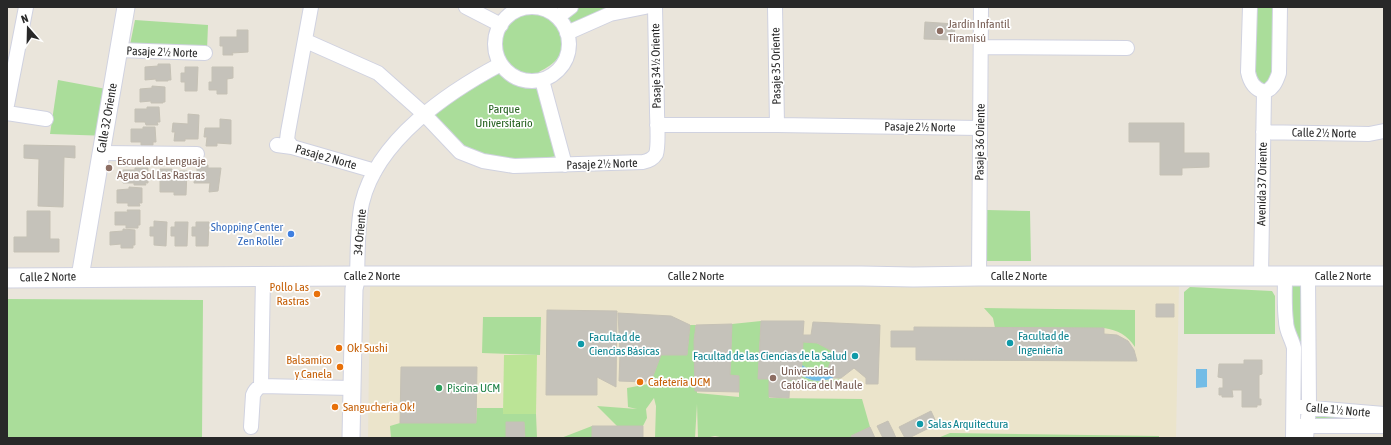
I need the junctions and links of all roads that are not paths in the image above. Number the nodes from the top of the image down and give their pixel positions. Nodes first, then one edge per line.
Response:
1 (26, 7) edge
2 (126, 7) edge
3 (311, 7) edge
4 (466, 7) edge
5 (571, 7) edge
6 (645, 7) edge
7 (655, 7) edge
8 (775, 7) edge
9 (981, 7) edge
10 (1250, 7) edge
11 (1280, 7) edge
12 (521, 8) edge
13 (558, 17) junction
14 (501, 25) junction
15 (568, 33) junction
16 (306, 41) junction
17 (981, 47) junction
18 (1126, 48) dead end
19 (119, 50) junction
20 (205, 54) dead end
21 (501, 64) junction
22 (542, 80) junction
23 (1264, 92) junction
24 (7, 105) edge
25 (7, 114) edge
26 (424, 114) junction
27 (46, 119) dead end
28 (657, 125) junction
29 (777, 125) junction
30 (980, 128) junction
31 (1384, 131) edge
32 (1263, 132) junction
33 (277, 144) dead end
34 (292, 147) junction
35 (101, 153) junction
36 (197, 154) dead end
37 (565, 165) junction
38 (375, 171) junction
39 (357, 276) junction
40 (979, 276) junction
41 (1261, 276) junction
42 (1285, 276) junction
43 (1308, 276) junction
44 (1384, 276) edge
45 (80, 277) junction
46 (263, 277) junction
47 (7, 278) edge
48 (261, 386) junction
49 (352, 388) junction
50 (1293, 407) junction
51 (1309, 408) junction
52 (1384, 414) edge
53 (251, 426) dead end
54 (1384, 426) edge
55 (1300, 432) edge
56 (352, 438) edge

1 - 24 street
2 - 19 street, Calle 32 Oriente
3 - 16 street
4 - 14 street
5 - 13 street
6 - 15 street
7 - 28 street, Pasaje 34½ Oriente
8 - 29 street, Pasaje 35 Oriente
9 - 17 street, Pasaje 36 Oriente
10 - 23 street
11 - 23 street
12 - 13 street
12 - 14 street
13 - 15 street
14 - 21 street
15 - 22 street
16 - 26 street, Pasaje 2½ Norte
16 - 34 street
17 - 18 street
17 - 30 street, Pasaje 36 Oriente
19 - 20 street, Pasaje 2½ Norte
19 - 35 street, Calle 32 Oriente
21 - 22 street
21 - 26 street, 34 Oriente
22 - 37 street
23 - 32 street, Avenida 37 Oriente
25 - 27 street
26 - 37 street, Pasaje 2½ Norte
26 - 38 street, 34 Oriente
28 - 29 street, Pasaje 2½ Norte
28 - 37 street, Pasaje 2½ Norte
29 - 30 street, Pasaje 2½ Norte
30 - 40 street, Pasaje 36 Oriente
31 - 32 street, Calle 2½ Norte
32 - 41 street, Avenida 37 Oriente
33 - 34 street, Pasaje 2 Norte
34 - 38 street, Pasaje 2 Norte
35 - 36 street
35 - 45 street, Calle 32 Oriente
38 - 39 street, 34 Oriente
39 - 40 main road, Calle 2 Norte
39 - 46 main road, Calle 2 Norte
39 - 49 street, 34 Oriente
40 - 41 main road, Calle 2 Norte
41 - 42 main road, Calle 2 Norte
42 - 43 main road, Calle 2 Norte
42 - 50 street
43 - 44 main road, Calle 2 Norte
43 - 51 street
45 - 46 main road, Calle 2 Norte
45 - 47 main road, Calle 2 Norte
46 - 48 street
48 - 49 street
48 - 53 street
49 - 56 street, 34 Oriente
50 - 51 street, Calle 1½ Norte
50 - 55 street
51 - 52 street, Calle 1½ Norte
51 - 55 street
54 - 55 street, Calle 1½ Norte

